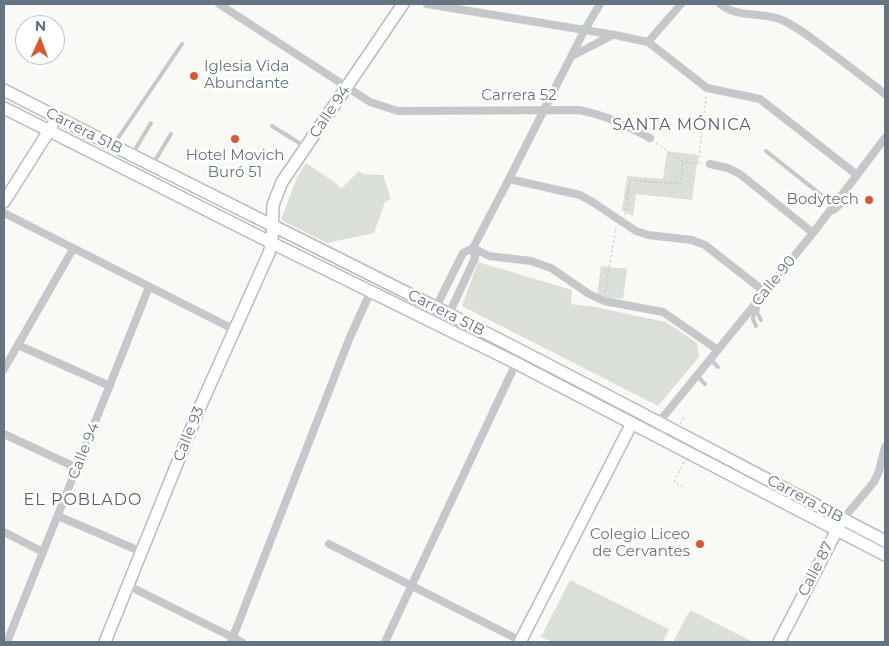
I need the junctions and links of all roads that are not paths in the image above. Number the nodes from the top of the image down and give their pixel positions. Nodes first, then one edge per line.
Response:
1 (219, 4) edge
2 (403, 4) edge
3 (427, 4) edge
4 (600, 4) edge
5 (681, 4) edge
6 (720, 4) edge
7 (584, 31) junction
8 (615, 35) junction
9 (648, 42) junction
10 (182, 44) dead end
11 (571, 57) junction
12 (346, 87) junction
13 (4, 90) edge
14 (885, 94) edge
15 (4, 108) edge
16 (545, 109) junction
17 (60, 119) junction
18 (151, 123) dead end
19 (272, 126) dead end
20 (48, 130) junction
21 (171, 134) dead end
22 (650, 138) road end
23 (885, 138) edge
24 (113, 146) junction
25 (306, 147) junction
26 (766, 151) dead end
27 (131, 156) junction
28 (710, 164) road end
29 (152, 166) junction
30 (857, 175) junction
31 (509, 180) junction
32 (4, 202) edge
33 (854, 202) dead end
34 (832, 208) junction
35 (4, 213) edge
36 (272, 226) junction
37 (813, 233) junction
38 (272, 243) junction
39 (473, 248) junction
40 (73, 249) junction
41 (149, 287) junction
42 (370, 291) junction
43 (760, 298) junction
44 (436, 307) junction
45 (449, 314) junction
46 (762, 320) dead end
47 (756, 326) dead end
48 (235, 330) junction
49 (18, 345) junction
50 (718, 350) junction
51 (710, 360) junction
52 (516, 364) junction
53 (718, 367) dead end
54 (4, 369) edge
55 (697, 376) junction
56 (705, 384) dead end
57 (110, 386) junction
58 (659, 422) junction
59 (632, 423) junction
60 (4, 434) edge
61 (662, 438) junction
62 (885, 447) edge
63 (77, 468) junction
64 (58, 516) junction
65 (840, 525) junction
66 (4, 532) edge
67 (885, 541) edge
68 (329, 544) dead end
69 (43, 552) junction
70 (142, 552) junction
71 (885, 555) edge
72 (127, 584) junction
73 (412, 585) junction
74 (232, 640) edge
75 (7, 642) edge
76 (105, 642) edge
77 (242, 642) edge
78 (385, 642) edge
79 (521, 642) edge
80 (779, 642) edge

1 - 12 street, Carrera 52
2 - 12 main road, Calle 94
3 - 7 street
4 - 7 street
5 - 9 street
6 - 14 street
7 - 8 street
7 - 11 street
8 - 9 street
8 - 11 street
9 - 30 street
10 - 24 lane
11 - 16 street
12 - 16 street, Carrera 52
12 - 25 main road, Calle 94
13 - 17 main road, Carrera 51B
15 - 20 main road, Carrera 51B
16 - 22 street, Carrera 52
16 - 31 street
17 - 20 main road
17 - 24 main road, Carrera 51B
18 - 27 lane
19 - 25 lane
20 - 32 main road
20 - 38 main road, Carrera 51B
21 - 29 lane
23 - 30 street, Calle 90
24 - 27 main road, Carrera 51B
25 - 36 main road, Calle 94
26 - 34 lane
27 - 29 main road, Carrera 51B
28 - 37 street
29 - 36 main road, Carrera 51B
30 - 34 street, Calle 90
31 - 39 street
31 - 43 street
33 - 34 lane
34 - 37 street, Calle 90
35 - 40 street
36 - 38 main road, Calle 93
36 - 44 main road, Carrera 51B
37 - 43 street, Calle 90
38 - 42 main road, Carrera 51B
38 - 48 main road, Calle 93
39 - 44 street
39 - 45 street
39 - 50 street
40 - 41 street
40 - 49 street
41 - 48 street
41 - 57 street, Calle 94
42 - 52 main road, Carrera 51B
42 - 74 street
43 - 46 lane
43 - 47 lane
43 - 50 street, Calle 90
44 - 45 main road, Carrera 51B
45 - 58 main road, Carrera 51B
48 - 70 main road, Calle 93
49 - 54 street
49 - 57 street
50 - 51 street, Calle 90
51 - 53 lane
51 - 55 street, Calle 90
52 - 59 main road, Carrera 51B
52 - 73 street
55 - 56 lane
55 - 58 street, Calle 90
57 - 63 street, Calle 94
58 - 59 main road
58 - 61 street
58 - 65 main road, Carrera 51B
59 - 61 main road, Carrera 51B
59 - 79 main road
60 - 63 street
61 - 65 main road, Carrera 51B
62 - 65 street, Calle 87
63 - 64 street, Calle 94
64 - 69 street, Calle 94
64 - 70 street
65 - 67 main road, Carrera 51B
65 - 71 main road, Carrera 51B
65 - 80 main road, Calle 87
66 - 69 street
68 - 73 street
69 - 75 street, Calle 94
70 - 72 main road, Calle 93
72 - 74 street
72 - 76 main road, Calle 93
73 - 78 street
73 - 79 street
74 - 77 street

